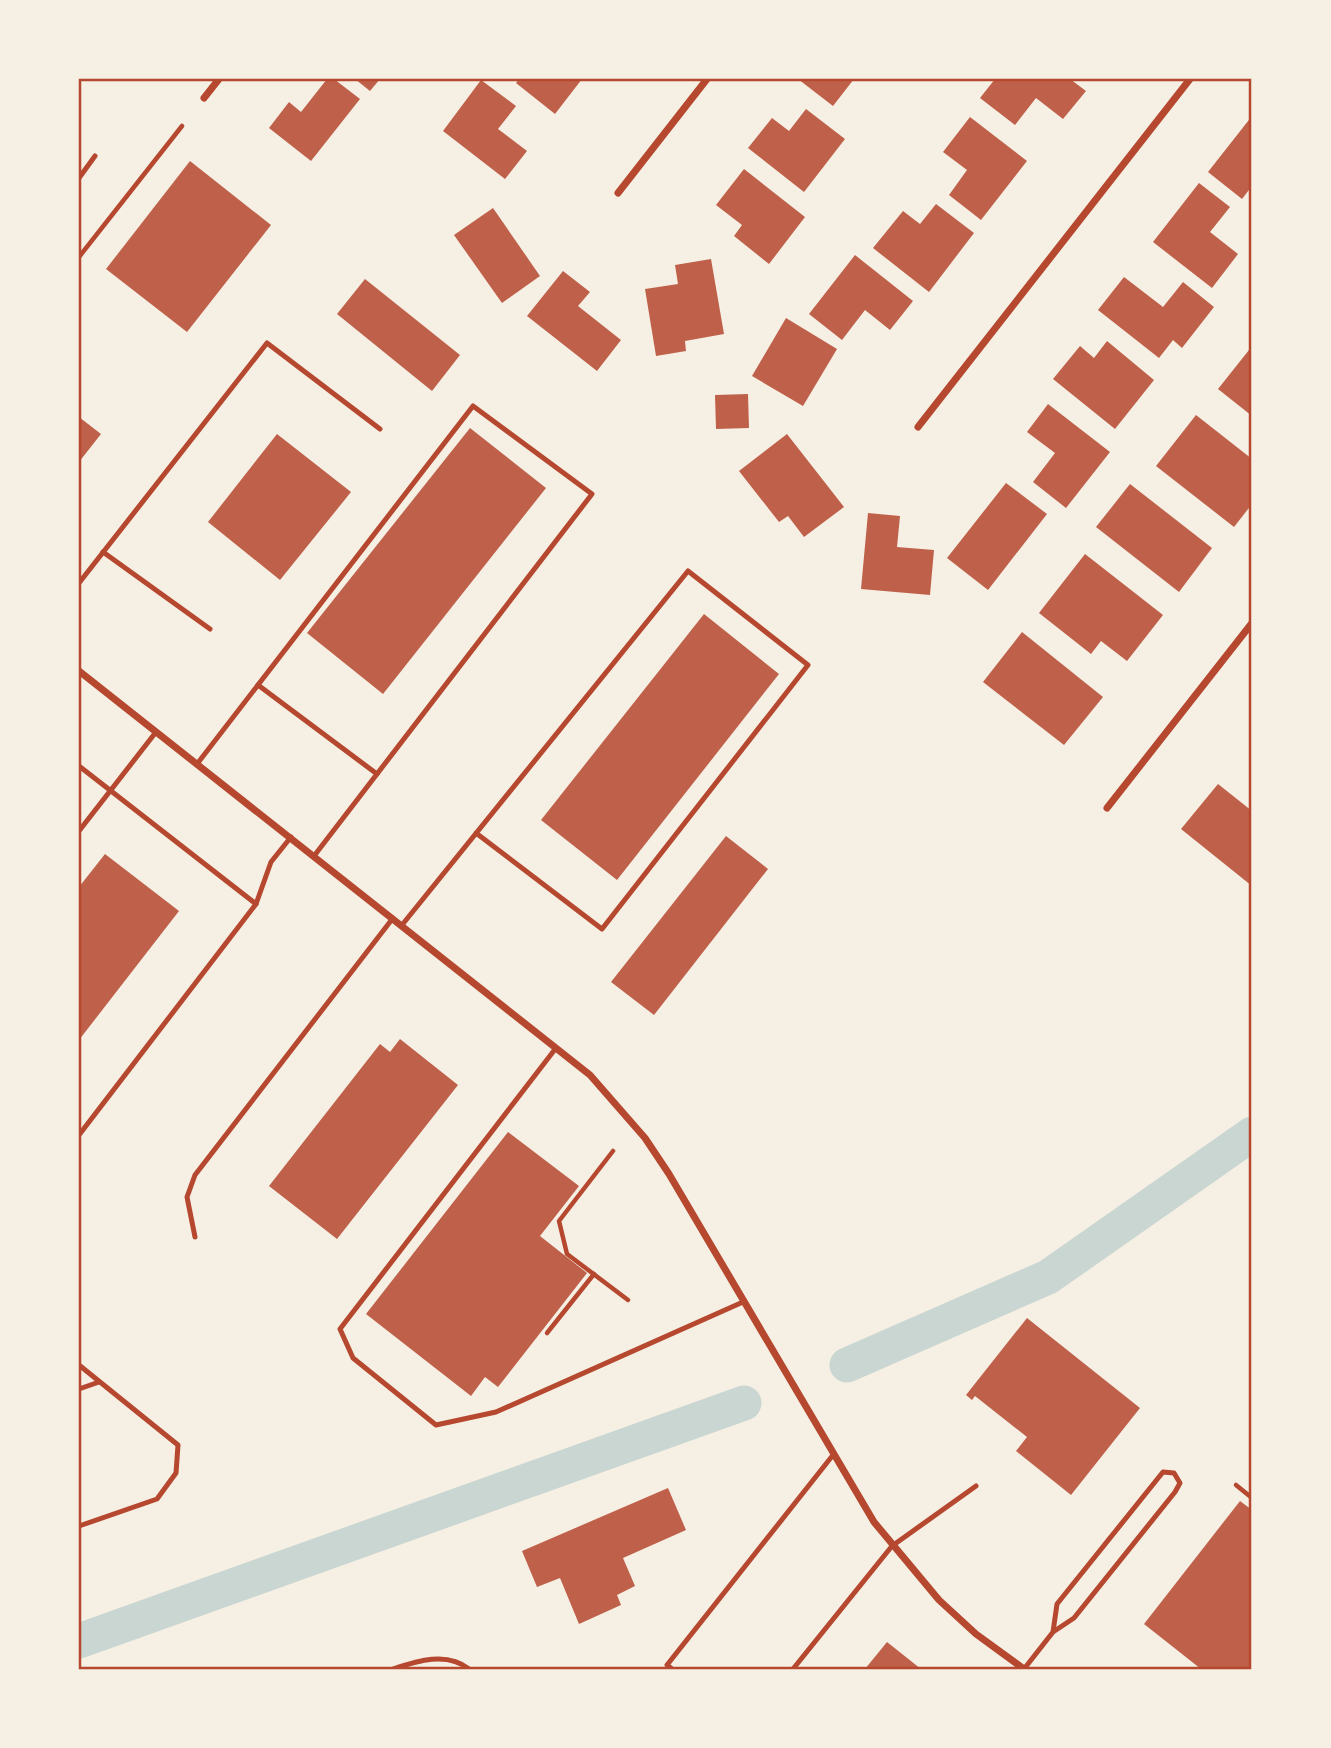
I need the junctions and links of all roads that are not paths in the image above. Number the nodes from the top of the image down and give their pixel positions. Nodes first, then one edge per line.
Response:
1 (219, 79) edge
2 (707, 79) edge
3 (1190, 79) edge
4 (204, 98) dead end
5 (96, 156) dead end
6 (79, 178) edge
7 (618, 193) dead end
8 (918, 427) dead end
9 (380, 429) dead end
10 (103, 552) junction
11 (79, 583) edge
12 (1252, 623) edge
13 (210, 629) dead end
14 (79, 671) edge
15 (258, 685) junction
16 (156, 732) junction
17 (197, 764) junction
18 (79, 766) edge
19 (377, 774) junction
20 (110, 790) junction
21 (1107, 808) dead end
22 (79, 831) edge
23 (476, 833) junction
24 (291, 837) junction
25 (314, 856) junction
26 (256, 904) junction
27 (393, 918) junction
28 (402, 925) junction
29 (556, 1048) junction
30 (79, 1135) edge
31 (195, 1237) dead end
32 (743, 1302) junction
33 (79, 1365) edge
34 (99, 1382) junction
35 (79, 1389) edge
36 (833, 1455) junction
37 (976, 1486) dead end
38 (79, 1526) edge
39 (892, 1545) junction
40 (1054, 1632) junction
41 (393, 1669) edge
42 (469, 1669) edge
43 (672, 1669) edge
44 (793, 1669) edge
45 (1024, 1669) edge

1 - 4 street
2 - 7 street
3 - 8 street
5 - 6 lane
9 - 10 lane
10 - 11 lane
10 - 13 lane
12 - 21 street
14 - 16 street
15 - 17 lane
15 - 19 lane
15 - 19 lane
16 - 17 street
16 - 20 lane
17 - 24 street
18 - 20 lane
19 - 25 lane
20 - 22 lane
20 - 26 lane
23 - 23 lane
23 - 28 lane
24 - 25 street
24 - 26 lane
25 - 27 street
26 - 30 lane
27 - 28 street
27 - 31 lane
28 - 29 street
29 - 32 street
29 - 32 lane
32 - 36 street
33 - 34 lane
34 - 35 lane
34 - 38 lane
36 - 39 street
36 - 43 lane
37 - 39 lane
39 - 44 lane
39 - 45 street
40 - 40 lane
40 - 45 lane
41 - 42 lane

